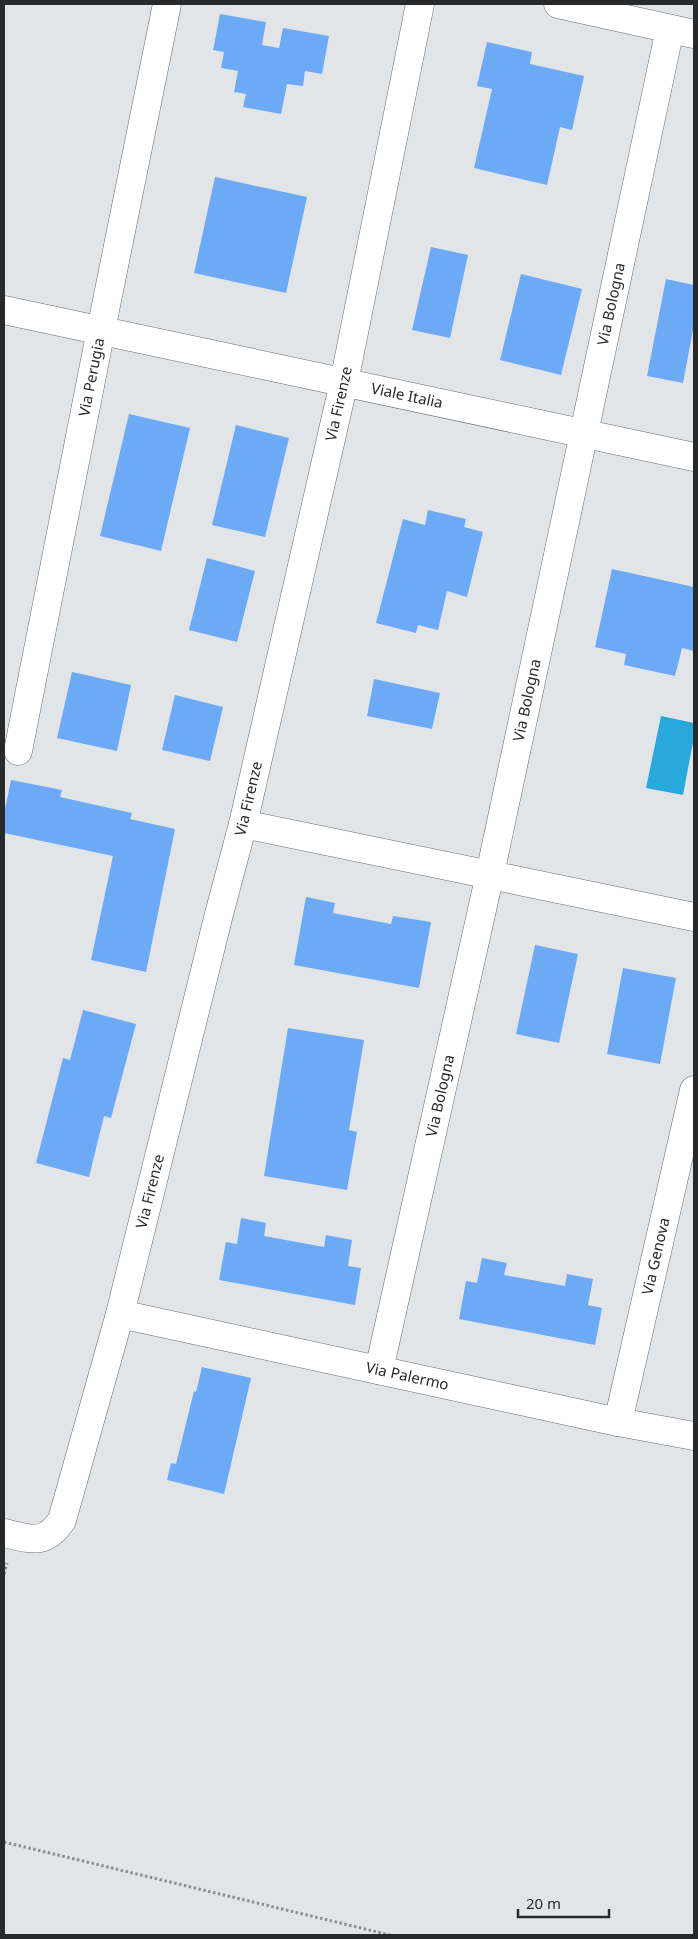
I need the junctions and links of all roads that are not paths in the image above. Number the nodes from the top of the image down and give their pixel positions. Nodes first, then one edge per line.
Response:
1 (167, 4) edge
2 (420, 4) edge
3 (558, 4) edge
4 (682, 32) edge
5 (4, 310) edge
6 (100, 330) junction
7 (344, 382) junction
8 (584, 433) junction
9 (694, 457) edge
10 (18, 751) dead end
11 (243, 824) junction
12 (490, 874) junction
13 (694, 917) edge
14 (694, 1090) edge
15 (120, 1314) junction
16 (379, 1370) junction
17 (618, 1422) junction
18 (694, 1436) edge
19 (4, 1533) edge

1 - 6 street, Via Perugia
2 - 7 street, Via Firenze
3 - 4 street
4 - 8 street, Via Bologna
5 - 6 street, Viale Italia
6 - 7 street, Viale Italia
6 - 10 street, Via Perugia
7 - 8 street, Viale Italia
7 - 11 street, Via Firenze
8 - 9 street, Viale Italia
8 - 12 street, Via Bologna
11 - 12 street
11 - 15 street, Via Firenze
12 - 13 street
12 - 16 street, Via Bologna
14 - 17 street, Via Genova
15 - 16 street, Via Palermo
15 - 19 street, Via Firenze
16 - 17 street, Via Palermo
17 - 18 street, Via Palermo

